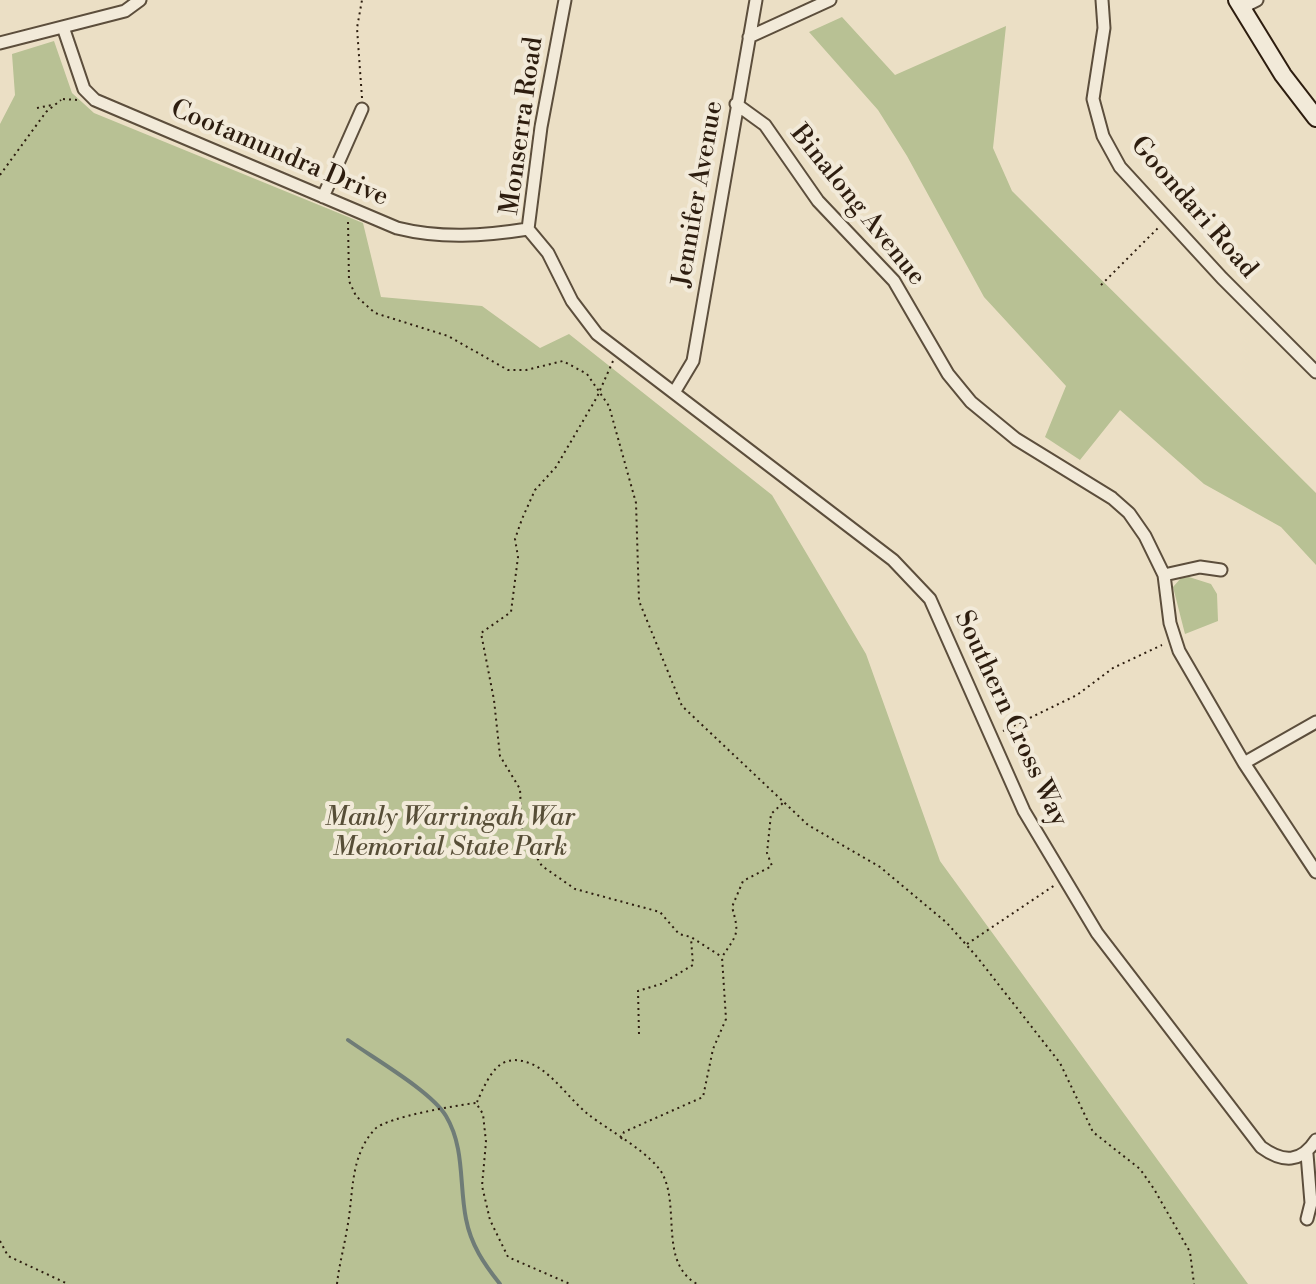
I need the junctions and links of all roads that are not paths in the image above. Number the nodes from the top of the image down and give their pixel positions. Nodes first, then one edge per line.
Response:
1 (140, 0) edge
2 (565, 0) edge
3 (756, 0) edge
4 (830, 0) edge
5 (1102, 0) edge
6 (1257, 0) edge
7 (1239, 4) edge
8 (63, 27) junction
9 (749, 37) junction
10 (0, 43) edge
11 (736, 104) junction
12 (362, 109) road end
13 (1316, 118) edge
14 (323, 197) junction
15 (528, 229) junction
16 (1316, 372) edge
17 (675, 391) junction
18 (1221, 570) dead end
19 (1164, 575) junction
20 (1316, 722) edge
21 (1244, 763) junction
22 (1316, 872) edge
23 (1316, 1140) edge
24 (1307, 1154) junction
25 (1307, 1219) dead end

1 - 8 street
2 - 15 street, Monserra Road
3 - 9 street, Jennifer Avenue
4 - 9 street
5 - 16 street, Goondari Road
6 - 7 street
7 - 13 main road
8 - 10 street
8 - 14 street, Cootamundra Drive
9 - 11 street, Jennifer Avenue
11 - 17 street, Jennifer Avenue
11 - 19 street, Binalong Avenue
12 - 14 street
14 - 15 street, Cootamundra Drive
15 - 17 street, Monserra Road
17 - 24 street, Southern Cross Way
18 - 19 street
19 - 21 street, Binalong Avenue
20 - 21 street
21 - 22 street, Binalong Avenue
23 - 24 street
24 - 25 street

